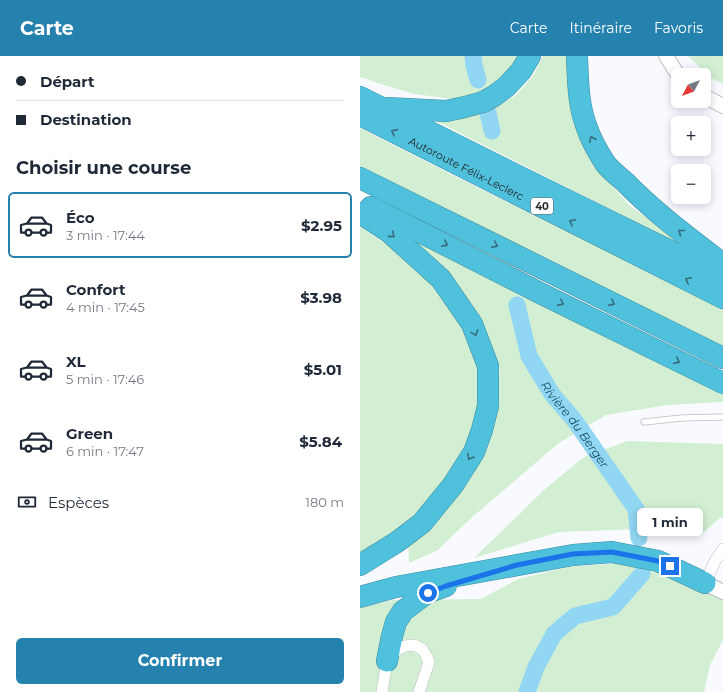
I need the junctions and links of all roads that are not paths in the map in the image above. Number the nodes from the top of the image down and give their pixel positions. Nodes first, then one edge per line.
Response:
1 (530, 56) edge
2 (577, 56) edge
3 (666, 56) edge
4 (674, 68) edge
5 (360, 97) edge
6 (711, 100) edge
7 (723, 106) edge
8 (382, 108) junction
9 (360, 115) edge
10 (360, 178) edge
11 (360, 201) edge
12 (360, 213) edge
13 (723, 264) edge
14 (723, 277) edge
15 (723, 298) edge
16 (723, 358) edge
17 (723, 383) edge
18 (723, 417) edge
19 (644, 422) dead end
20 (723, 549) edge
21 (363, 562) edge
22 (517, 565) junction
23 (714, 587) edge
24 (360, 597) edge
25 (387, 661) junction
26 (382, 692) edge
27 (419, 692) edge

1 - 8 highway
13 -> 2 highway
3 - 4 street
5 - 8 highway
6 - 7 street
8 - 14 highway
15 -> 9 highway, Autoroute Félix-Leclerc / 40
10 -> 16 highway
11 -> 17 highway
12 -> 21 highway
18 - 19 lane
20 - 23 street
22 - 23 highway
22 - 24 highway
22 - 25 highway
25 - 26 street
25 - 27 street

